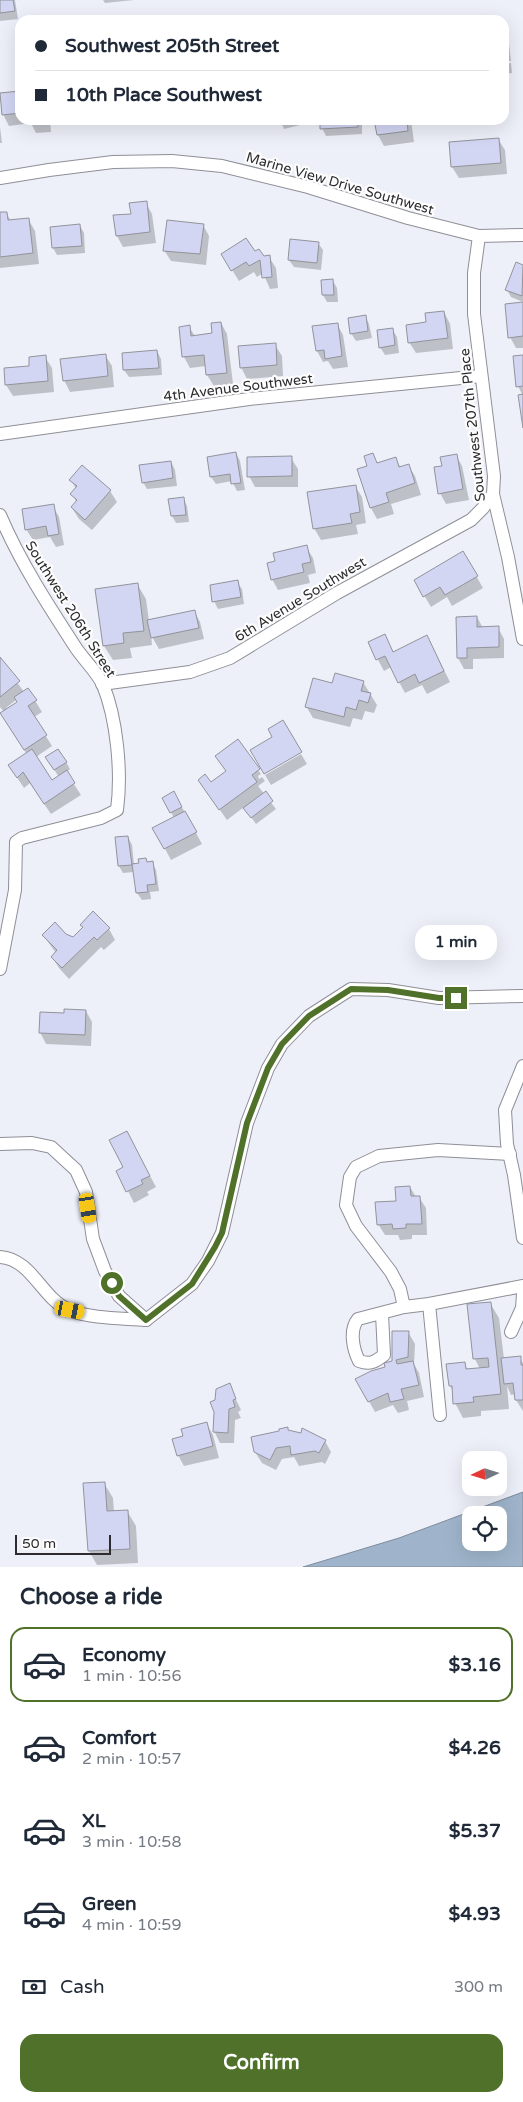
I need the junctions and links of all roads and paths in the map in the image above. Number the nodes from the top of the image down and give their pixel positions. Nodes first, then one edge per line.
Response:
1 (0, 178) edge
2 (523, 235) edge
3 (479, 236) junction
4 (481, 376) junction
5 (0, 434) edge
6 (493, 494) junction
7 (0, 515) edge
8 (523, 639) edge
9 (102, 684) junction
10 (0, 969) edge
11 (523, 996) edge
12 (523, 1066) edge
13 (0, 1144) edge
14 (510, 1154) junction
15 (523, 1238) edge
16 (0, 1257) edge
17 (523, 1286) edge
18 (523, 1294) edge
19 (429, 1304) junction
20 (404, 1306) junction
21 (382, 1314) dead end
22 (146, 1320) junction
23 (510, 1332) dead end
24 (440, 1415) dead end

1 - 3 street, Marine View Drive Southwest
2 - 3 street, Marine View Drive Southwest
3 - 4 street, Southwest 207th Place
4 - 5 street, 4th Avenue Southwest
4 - 6 street, Southwest 207th Place
6 - 8 street, Southwest 207th Place
6 - 9 street, 6th Avenue Southwest
7 - 9 street, Southwest 206th Street
9 - 10 street, Southwest 206th Street
11 - 22 street
12 - 14 street
13 - 22 street
14 - 15 street
14 - 20 street
16 - 22 street
17 - 19 street
18 - 23 street
19 - 20 street
19 - 24 street
20 - 21 street

